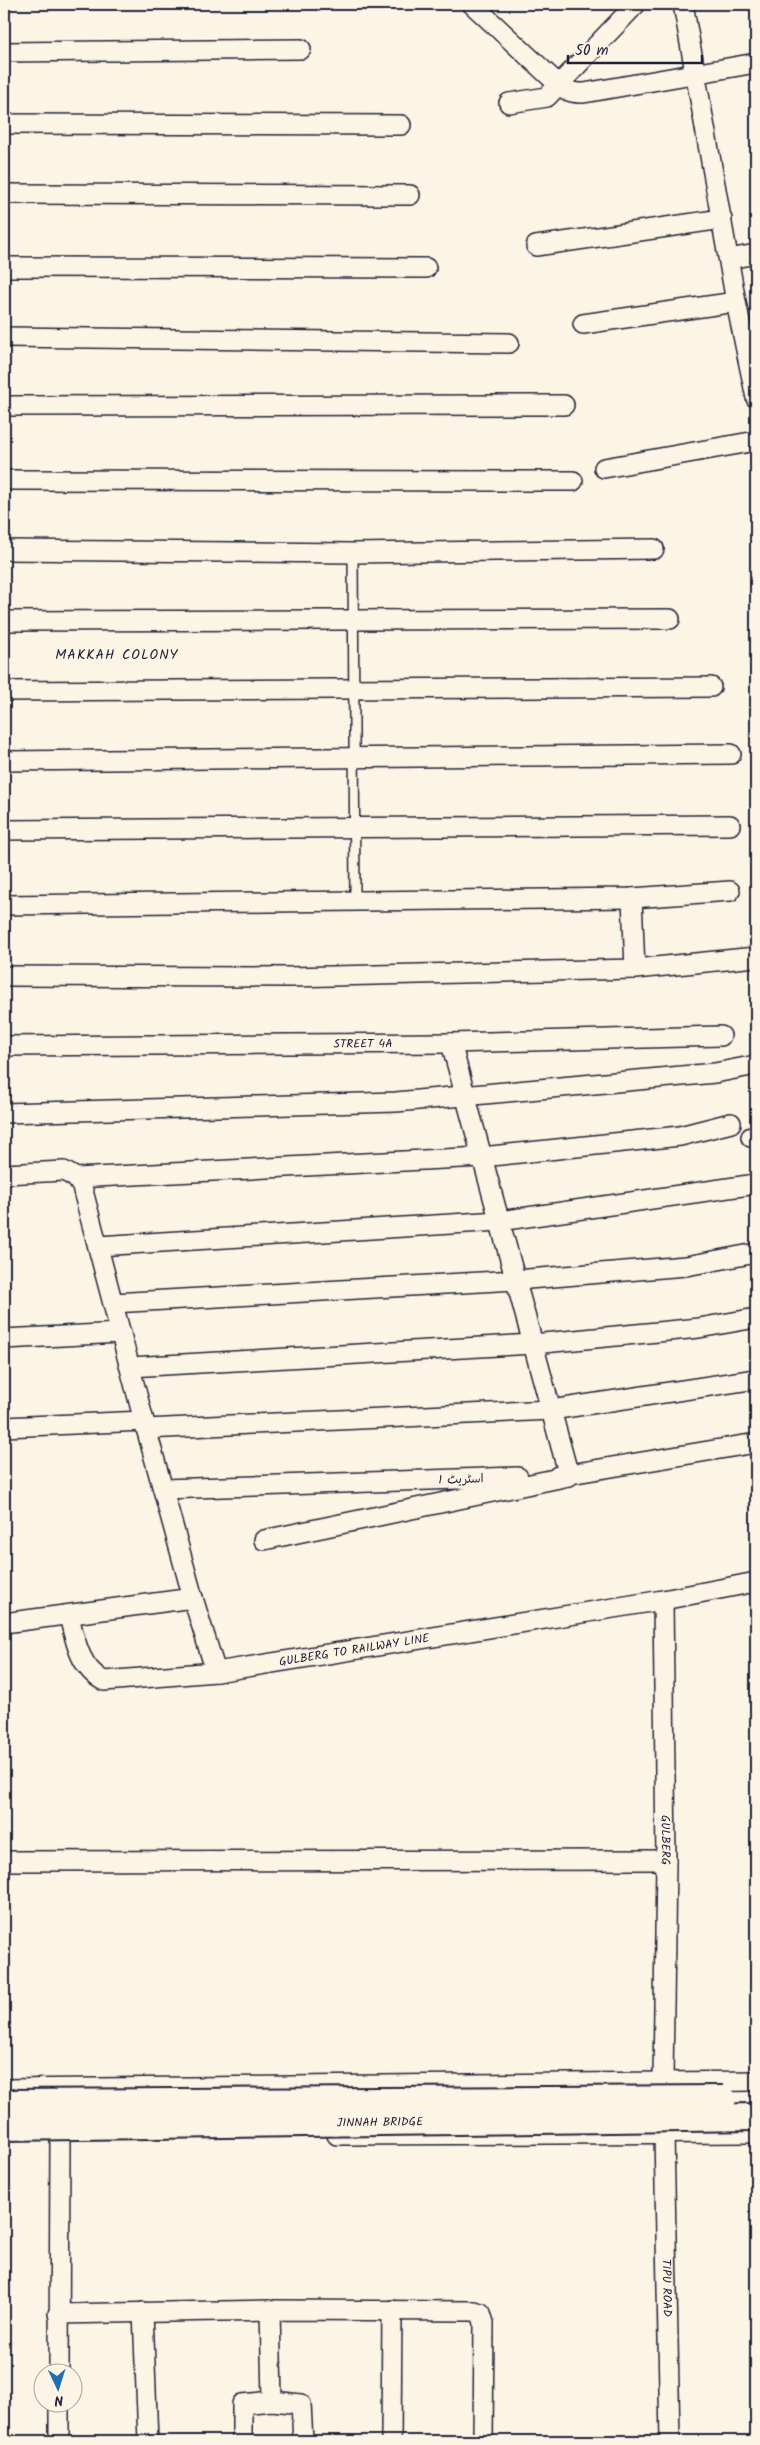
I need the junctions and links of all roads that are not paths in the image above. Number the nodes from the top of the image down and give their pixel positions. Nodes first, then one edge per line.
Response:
1 (472, 4) edge
2 (636, 4) edge
3 (683, 4) edge
4 (301, 48) dead end
5 (4, 52) edge
6 (756, 63) edge
7 (696, 72) junction
8 (559, 85) junction
9 (509, 103) dead end
10 (4, 124) edge
11 (400, 125) dead end
12 (4, 194) edge
13 (410, 195) dead end
14 (722, 219) junction
15 (536, 246) dead end
16 (756, 254) edge
17 (729, 259) junction
18 (4, 267) edge
19 (426, 268) dead end
20 (736, 302) junction
21 (583, 324) dead end
22 (4, 337) edge
23 (509, 343) dead end
24 (756, 398) edge
25 (564, 405) dead end
26 (4, 406) edge
27 (756, 441) edge
28 (604, 468) dead end
29 (4, 480) edge
30 (573, 481) dead end
31 (654, 549) dead end
32 (4, 550) edge
33 (353, 553) junction
34 (354, 618) junction
35 (670, 619) dead end
36 (4, 621) edge
37 (711, 687) dead end
38 (354, 690) junction
39 (4, 691) edge
40 (731, 754) dead end
41 (354, 757) junction
42 (4, 761) edge
43 (730, 825) dead end
44 (355, 828) junction
45 (4, 830) edge
46 (730, 891) dead end
47 (632, 898) junction
48 (355, 901) junction
49 (4, 905) edge
50 (756, 957) edge
51 (635, 969) junction
52 (4, 976) edge
53 (721, 1036) dead end
54 (451, 1044) junction
55 (4, 1046) edge
56 (756, 1065) edge
57 (465, 1095) junction
58 (4, 1113) edge
59 (731, 1123) dead end
60 (482, 1156) junction
61 (4, 1174) edge
62 (76, 1178) junction
63 (756, 1184) edge
64 (500, 1221) junction
65 (98, 1246) junction
66 (756, 1253) edge
67 (516, 1280) junction
68 (113, 1304) junction
69 (756, 1318) edge
70 (121, 1334) junction
71 (4, 1339) edge
72 (533, 1344) junction
73 (130, 1368) junction
74 (756, 1379) edge
75 (551, 1410) junction
76 (145, 1425) junction
77 (4, 1428) edge
78 (756, 1443) edge
79 (569, 1476) junction
80 (163, 1489) junction
81 (264, 1540) dead end
82 (756, 1582) edge
83 (193, 1598) junction
84 (663, 1600) junction
85 (69, 1616) junction
86 (4, 1623) edge
87 (216, 1672) junction
88 (666, 1860) junction
89 (4, 1861) edge
90 (664, 2081) junction
91 (756, 2081) edge
92 (4, 2089) edge
93 (756, 2099) edge
94 (4, 2104) edge
95 (756, 2117) edge
96 (4, 2127) edge
97 (664, 2134) junction
98 (756, 2134) edge
99 (60, 2137) junction
100 (4, 2138) edge
101 (270, 2310) junction
102 (392, 2310) junction
103 (142, 2312) junction
104 (58, 2314) junction
105 (59, 2362) edge
106 (272, 2402) junction
107 (59, 2412) edge
108 (59, 2441) edge
109 (148, 2441) edge
110 (242, 2441) edge
111 (303, 2441) edge
112 (391, 2441) edge
113 (483, 2441) edge
114 (670, 2441) edge

1 - 8 street
2 - 8 street
3 - 7 street
4 - 5 street
6 - 7 street
7 - 8 street
7 - 14 street
8 - 9 street
10 - 11 street
12 - 13 street
14 - 15 street
14 - 17 street
16 - 17 street
17 - 20 street
18 - 19 street
20 - 21 street
20 - 24 street
22 - 23 street
25 - 26 street
27 - 28 street
29 - 30 street
31 - 33 street
32 - 33 street
33 - 34 lane
34 - 35 street
34 - 36 street
34 - 38 lane
37 - 38 street
38 - 39 street
38 - 41 lane
40 - 41 street
41 - 42 street
41 - 44 lane
43 - 44 street
44 - 45 street
44 - 48 lane
46 - 47 street
47 - 48 street
47 - 51 street
48 - 49 street
50 - 51 street
51 - 52 street
53 - 54 street, STREET 4A
54 - 55 street, STREET 4A
54 - 57 street
56 - 57 street
57 - 58 street
57 - 60 street
59 - 60 street
60 - 62 street
60 - 64 street
61 - 62 street
62 - 65 street
63 - 64 street
64 - 65 street
64 - 67 street
65 - 68 street
66 - 67 street
67 - 68 street
67 - 72 street
68 - 70 street
69 - 72 street
70 - 71 street
70 - 73 street
72 - 73 street
72 - 75 street
73 - 76 street
74 - 75 street
75 - 76 street
75 - 79 street
76 - 77 street
76 - 80 street
78 - 79 street, اسٹریٹ 1
79 - 80 street, اسٹریٹ 1
79 - 81 street
80 - 83 street
82 - 84 street, GULBERG TO RAILWAY LINE
83 - 85 street
83 - 87 street
84 - 87 street, GULBERG TO RAILWAY LINE
84 - 88 street, GULBERG
85 - 86 street
85 - 87 street, GULBERG TO RAILWAY LINE
88 - 89 street
88 - 90 street, GULBERG
90 - 91 street
90 - 92 street
93 - 94 main road, JINNAH BRIDGE, bridge
95 - 96 main road, JINNAH BRIDGE, bridge
97 - 98 street
97 - 99 street
97 - 114 street, TIPU ROAD
99 - 100 street
99 - 104 street
101 - 102 street
101 - 103 street
101 - 106 street
102 - 112 street
102 - 113 street
103 - 104 street
103 - 109 street
104 - 105 street
106 - 110 street
106 - 111 street
107 - 108 street

